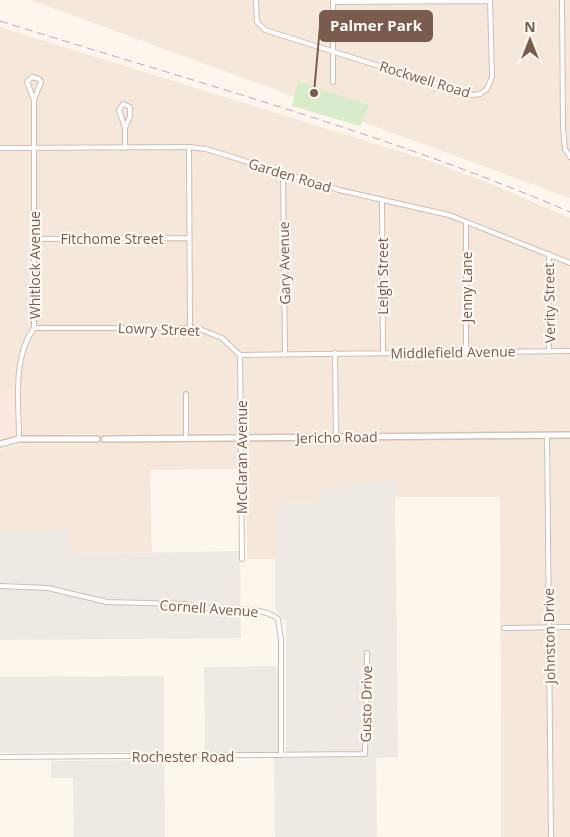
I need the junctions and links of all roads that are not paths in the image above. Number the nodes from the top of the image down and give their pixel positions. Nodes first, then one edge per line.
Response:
1 (256, 0) edge
2 (562, 0) edge
3 (333, 1) edge
4 (490, 1) edge
5 (333, 51) junction
6 (333, 82) dead end
7 (34, 100) junction
8 (125, 128) junction
9 (188, 147) junction
10 (0, 148) edge
11 (34, 148) junction
12 (125, 148) junction
13 (569, 156) edge
14 (283, 173) junction
15 (382, 200) junction
16 (466, 222) junction
17 (189, 238) junction
18 (35, 239) junction
19 (549, 254) junction
20 (570, 263) edge
21 (190, 327) junction
22 (34, 328) junction
23 (550, 351) junction
24 (570, 351) edge
25 (383, 352) junction
26 (466, 352) junction
27 (285, 353) junction
28 (335, 353) junction
29 (240, 355) junction
30 (186, 394) dead end
31 (570, 435) edge
32 (548, 436) junction
33 (336, 437) junction
34 (241, 438) junction
35 (19, 439) junction
36 (97, 439) dead end
37 (104, 439) dead end
38 (186, 439) junction
39 (0, 444) edge
40 (242, 559) dead end
41 (1, 586) edge
42 (570, 627) edge
43 (504, 628) dead end
44 (549, 628) junction
45 (367, 653) dead end
46 (365, 754) joint
47 (281, 755) junction
48 (0, 757) edge
49 (551, 837) edge

1 - 5 street, Rockwell Road
2 - 13 street
3 - 4 street
3 - 5 street
4 - 5 street, Rockwell Road
5 - 6 street
7 - 7 street
7 - 11 street, Whitlock Avenue
8 - 8 street
8 - 12 street
9 - 12 street, Garden Road
9 - 14 street, Garden Road
9 - 17 street
10 - 11 street, Garden Road
11 - 12 street, Garden Road
11 - 18 street, Whitlock Avenue
14 - 15 street, Garden Road
14 - 27 street, Gary Avenue
15 - 16 street, Garden Road
15 - 25 street, Leigh Street
16 - 19 street, Garden Road
16 - 26 street, Jenny Lane
17 - 18 street, Fitchome Street
17 - 21 street
18 - 22 street, Whitlock Avenue
19 - 20 street, Garden Road
19 - 23 street, Verity Street
21 - 22 street, Lowry Street
21 - 29 street, Lowry Street
22 - 35 street, Whitlock Avenue
23 - 24 street, Middlefield Avenue
23 - 26 street, Middlefield Avenue
25 - 26 street, Middlefield Avenue
25 - 28 street, Middlefield Avenue
27 - 28 street
27 - 29 street
28 - 33 street
29 - 34 street, McClaran Avenue
30 - 38 street
31 - 32 main road, Jericho Road
32 - 33 main road, Jericho Road
32 - 44 street, Johnston Drive
33 - 34 main road, Jericho Road
34 - 38 main road, Jericho Road
34 - 40 street, McClaran Avenue
35 - 36 main road
35 - 39 main road
37 - 38 main road, Jericho Road
41 - 47 street, Cornell Avenue
42 - 44 street
43 - 44 street
44 - 49 street, Johnston Drive
45 - 46 street, Gusto Drive
46 - 47 street, Rochester Road
47 - 48 street, Rochester Road

